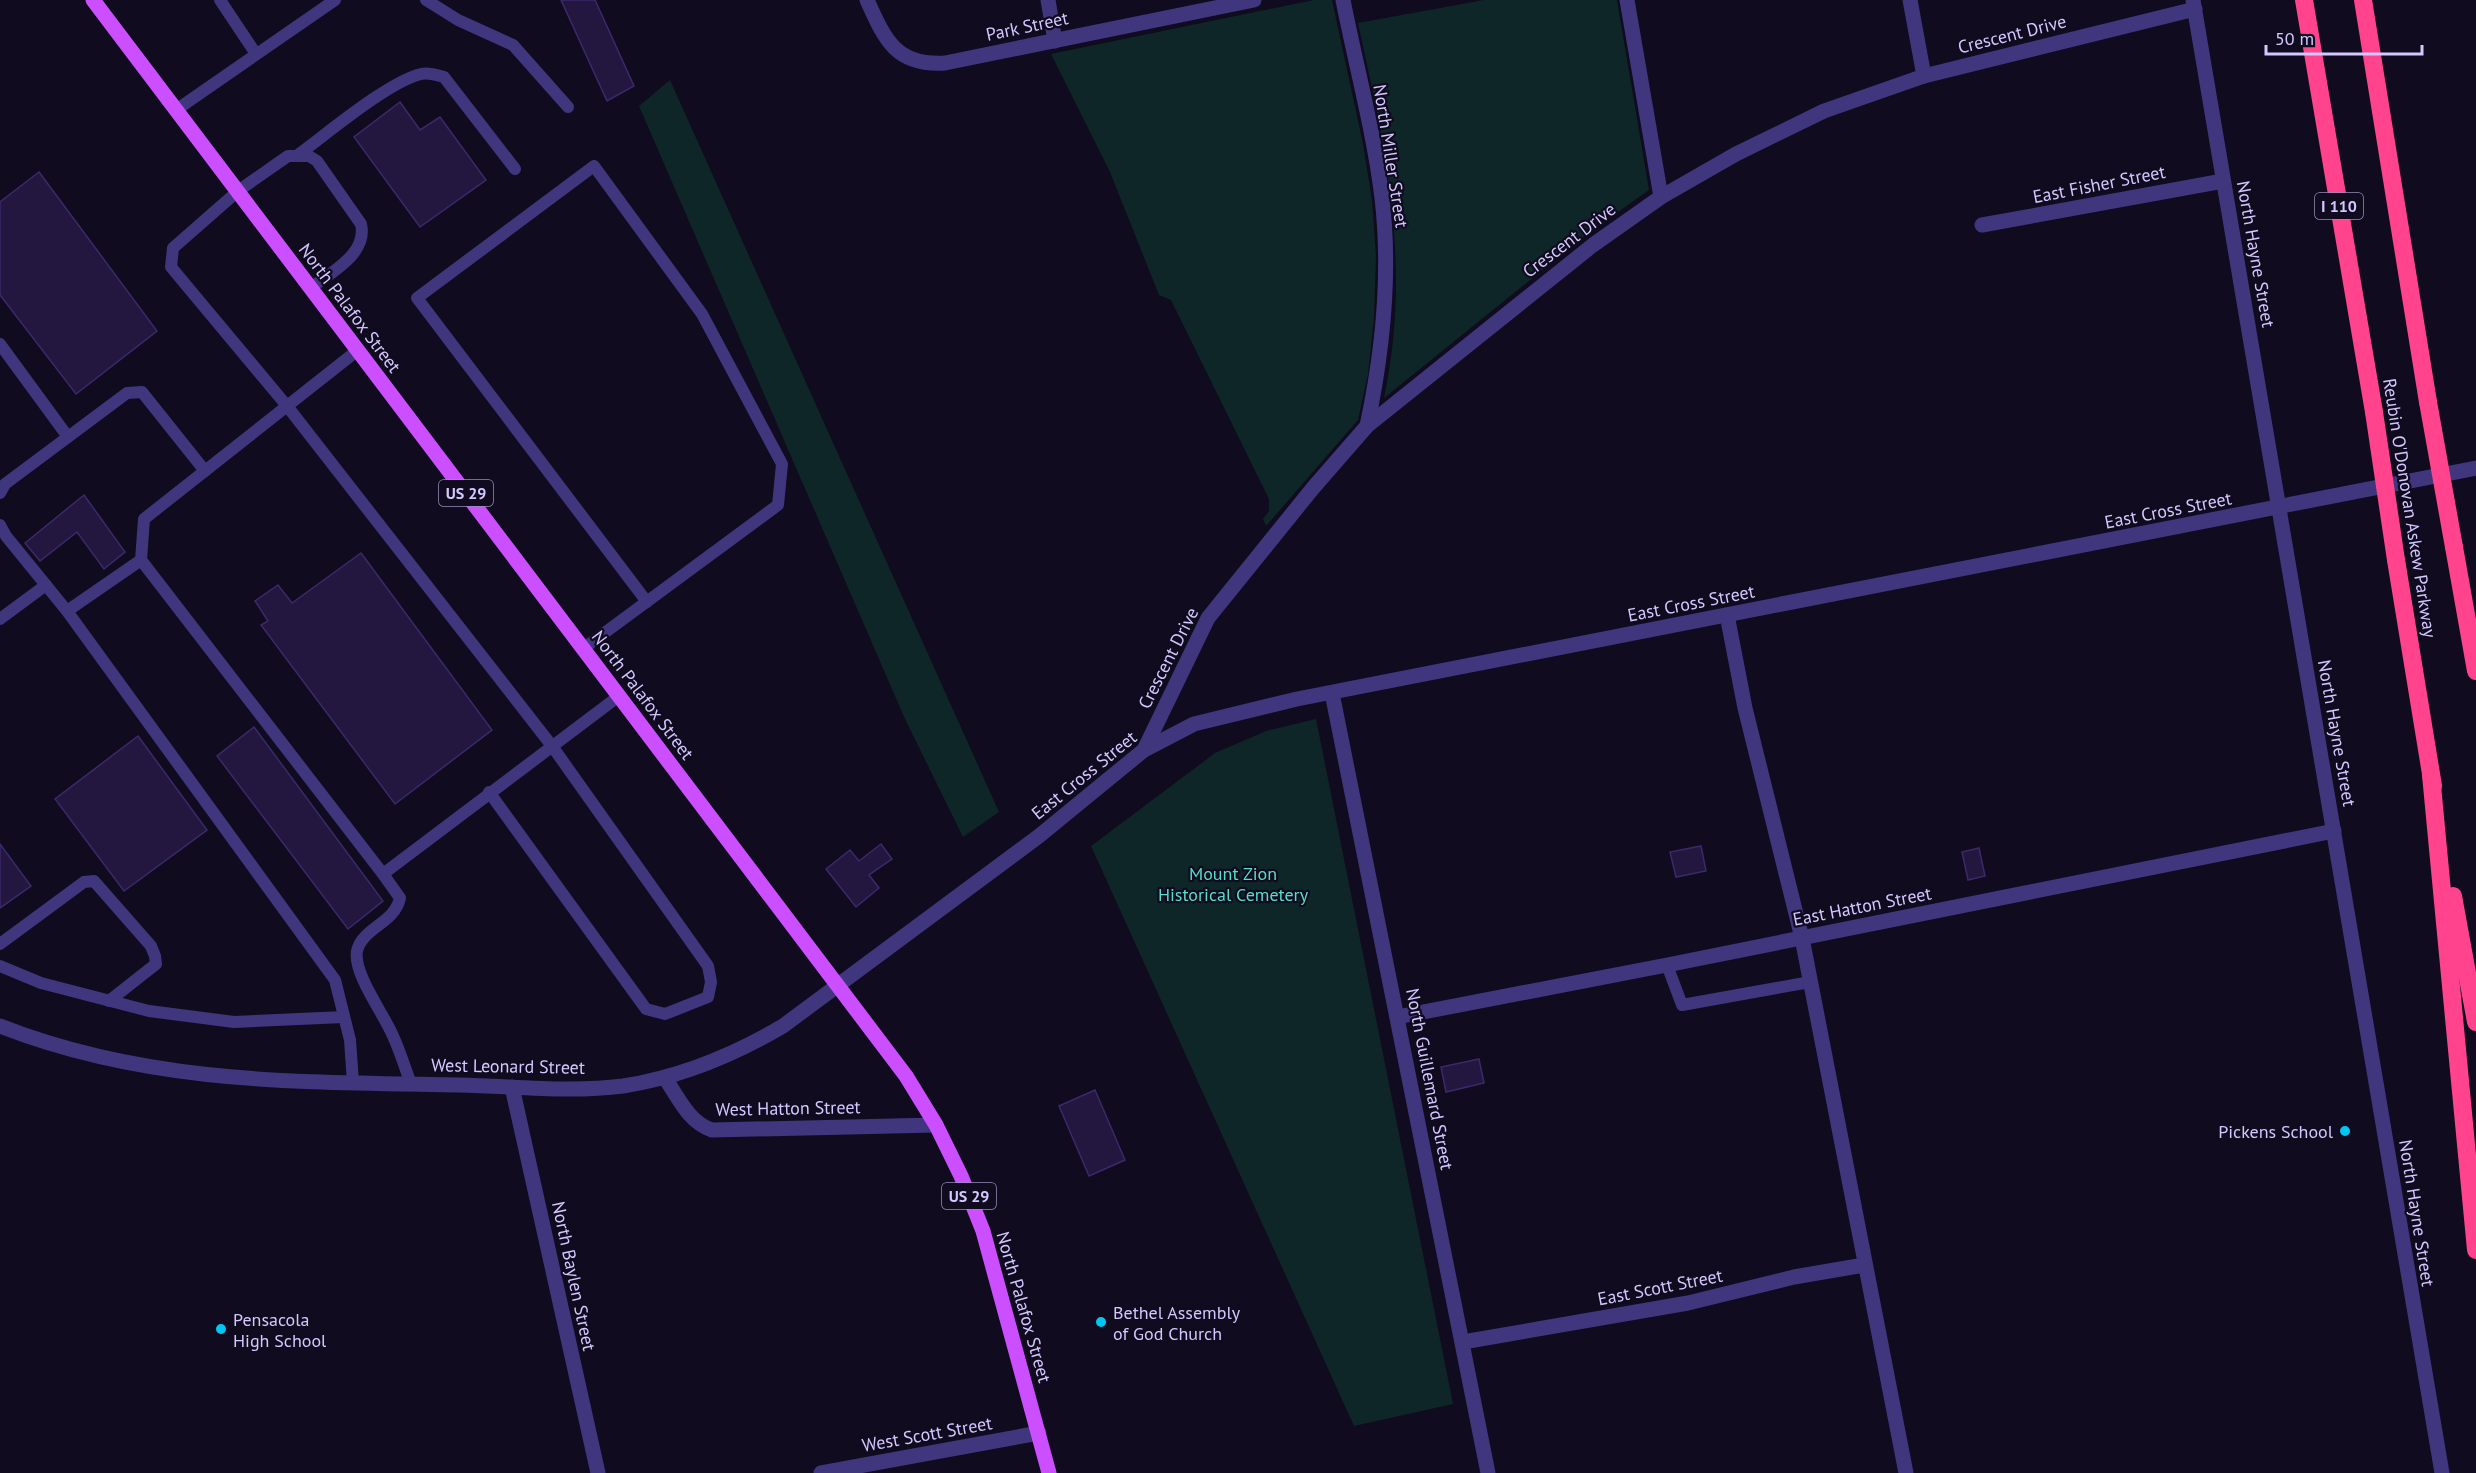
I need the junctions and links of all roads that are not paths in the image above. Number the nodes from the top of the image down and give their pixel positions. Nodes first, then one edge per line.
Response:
1 (93, 0) edge
2 (220, 0) edge
3 (335, 0) edge
4 (426, 0) edge
5 (867, 0) edge
6 (1048, 0) edge
7 (1254, 0) edge
8 (1342, 0) edge
9 (1627, 0) edge
10 (1910, 0) edge
11 (2304, 0) edge
12 (2363, 0) edge
13 (2194, 5) edge
14 (1055, 41) junction
15 (256, 54) junction
16 (1924, 76) junction
17 (568, 107) dead end
18 (176, 110) junction
19 (299, 154) junction
20 (515, 169) dead end
21 (2223, 180) junction
22 (238, 191) junction
23 (1661, 197) junction
24 (1982, 225) dead end
25 (311, 288) junction
26 (0, 344) edge
27 (358, 350) junction
28 (287, 406) junction
29 (1367, 426) junction
30 (68, 436) junction
31 (2476, 468) edge
32 (205, 471) junction
33 (2, 485) edge
34 (2280, 507) junction
35 (0, 525) edge
36 (141, 560) junction
37 (46, 585) junction
38 (647, 602) junction
39 (67, 610) junction
40 (1726, 615) junction
41 (0, 619) edge
42 (584, 648) junction
43 (2476, 671) edge
44 (1332, 693) junction
45 (620, 696) junction
46 (552, 746) junction
47 (1144, 750) junction
48 (2431, 775) junction
49 (489, 792) junction
50 (2334, 831) junction
51 (383, 874) junction
52 (965, 891) joint
53 (1802, 938) junction
54 (0, 944) edge
55 (1667, 965) junction
56 (0, 966) edge
57 (1810, 982) junction
58 (838, 986) junction
59 (109, 1001) junction
60 (344, 1017) junction
61 (1397, 1017) junction
62 (2476, 1022) edge
63 (0, 1026) edge
64 (665, 1078) junction
65 (353, 1083) junction
66 (411, 1084) junction
67 (512, 1087) junction
68 (936, 1125) junction
69 (2476, 1250) edge
70 (1864, 1264) junction
71 (1463, 1342) junction
72 (1039, 1433) junction
73 (598, 1473) edge
74 (821, 1473) edge
75 (1049, 1473) edge
76 (1488, 1473) edge
77 (1906, 1473) edge
78 (2442, 1473) edge

1 - 18 main road, North Palafox Street / US 29
2 - 15 lane
3 - 15 lane
4 - 17 lane
5 - 14 street, Park Street
6 - 14 street
7 - 14 street, Park Street
8 - 29 street, North Miller Street
9 - 23 street
10 - 16 street
11 - 48 highway, Reubin O'Donovan Askew Parkway / I 110, bridge
12 - 43 highway, Reubin O'Donovan Askew Parkway, bridge
13 - 16 street, Crescent Drive
13 - 21 street, North Hayne Street
15 - 18 lane
16 - 23 street, Crescent Drive
18 - 22 main road, North Palafox Street / US 29
19 - 20 lane
19 - 22 lane
19 - 25 lane
21 - 24 street, East Fisher Street
21 - 34 street, North Hayne Street
22 - 25 main road, North Palafox Street / US 29
22 - 28 lane
23 - 29 street, Crescent Drive
25 - 27 main road, North Palafox Street / US 29
26 - 30 lane
27 - 28 lane
27 - 42 main road, North Palafox Street / US 29
28 - 32 lane
28 - 46 lane
29 - 47 street, Crescent Drive
30 - 32 lane
30 - 33 lane
31 - 34 street, East Cross Street
32 - 36 lane
34 - 40 street, East Cross Street
34 - 50 street, North Hayne Street
35 - 37 lane
36 - 39 lane
36 - 51 lane
37 - 39 lane
37 - 41 lane
38 - 38 lane
38 - 42 lane
39 - 60 lane
40 - 44 street, East Cross Street
40 - 53 street
42 - 45 main road, North Palafox Street / US 29
44 - 47 street, East Cross Street
44 - 61 street, North Guillemard Street
45 - 46 lane
45 - 58 main road, North Palafox Street / US 29
46 - 49 lane
46 - 49 lane
47 - 52 street, East Cross Street
48 - 62 highway, Reubin O'Donovan Askew Parkway / I 110
48 - 69 highway
49 - 51 lane
50 - 53 street, East Hatton Street
50 - 78 street, North Hayne Street
51 - 66 lane
52 - 58 street, West Leonard Street
53 - 55 street, East Hatton Street
53 - 57 street
54 - 59 lane
55 - 57 lane
55 - 61 street, East Hatton Street
56 - 59 lane
57 - 70 street
58 - 64 street, West Leonard Street
58 - 68 main road, North Palafox Street / US 29
59 - 60 lane
60 - 65 lane
61 - 71 street, North Guillemard Street
63 - 65 street, West Leonard Street
64 - 67 street, West Leonard Street
64 - 68 street, West Hatton Street
65 - 66 street, West Leonard Street
66 - 67 street, West Leonard Street
67 - 73 street, North Baylen Street
68 - 72 main road, North Palafox Street / US 29
70 - 71 street, East Scott Street
70 - 77 street
71 - 76 street, North Guillemard Street
72 - 74 street, West Scott Street
72 - 75 main road, North Palafox Street / US 29

